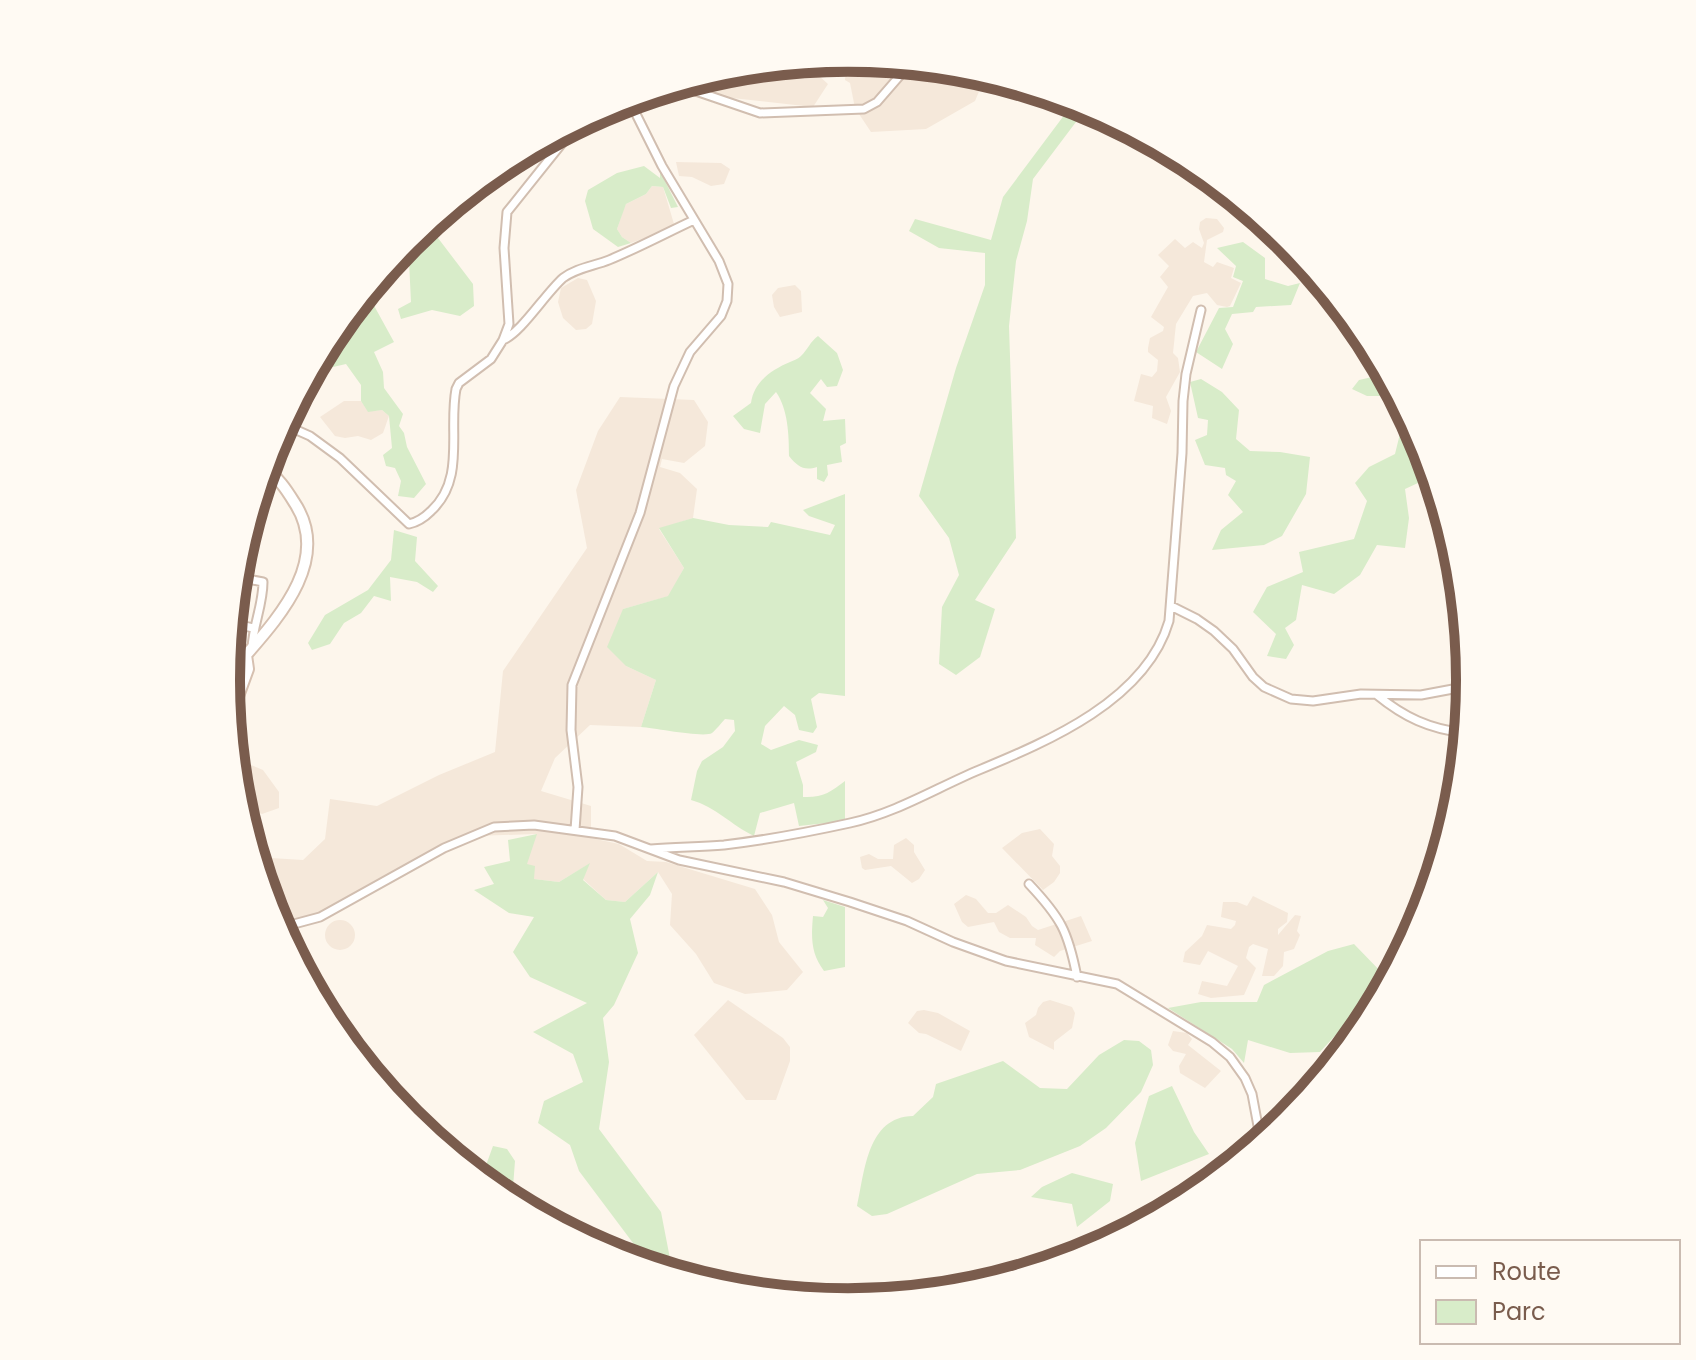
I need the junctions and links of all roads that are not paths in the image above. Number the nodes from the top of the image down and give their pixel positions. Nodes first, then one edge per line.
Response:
1 (901, 74) edge
2 (697, 92) edge
3 (634, 111) edge
4 (560, 145) edge
5 (548, 151) edge
6 (552, 154) junction
7 (694, 220) junction
8 (1201, 310) dead end
9 (503, 340) junction
10 (294, 429) edge
11 (275, 477) edge
12 (249, 579) edge
13 (1171, 606) junction
14 (242, 625) edge
15 (253, 628) junction
16 (252, 648) junction
17 (1456, 688) edge
18 (240, 690) edge
19 (1377, 695) junction
20 (1454, 731) edge
21 (575, 830) junction
22 (649, 849) junction
23 (1029, 884) dead end
24 (291, 925) edge
25 (1077, 977) junction
26 (1258, 1128) edge

1 - 2 street
3 - 7 street
4 - 6 street
5 - 6 street
6 - 9 street
7 - 9 street
7 - 21 street
8 - 13 street
9 - 10 street
11 - 16 street
12 - 15 street
13 - 19 street
13 - 22 street
14 - 15 street
15 - 16 street
16 - 18 street
17 - 19 street
19 - 20 street
21 - 22 street
21 - 24 street
22 - 25 street
23 - 25 street
25 - 26 street

